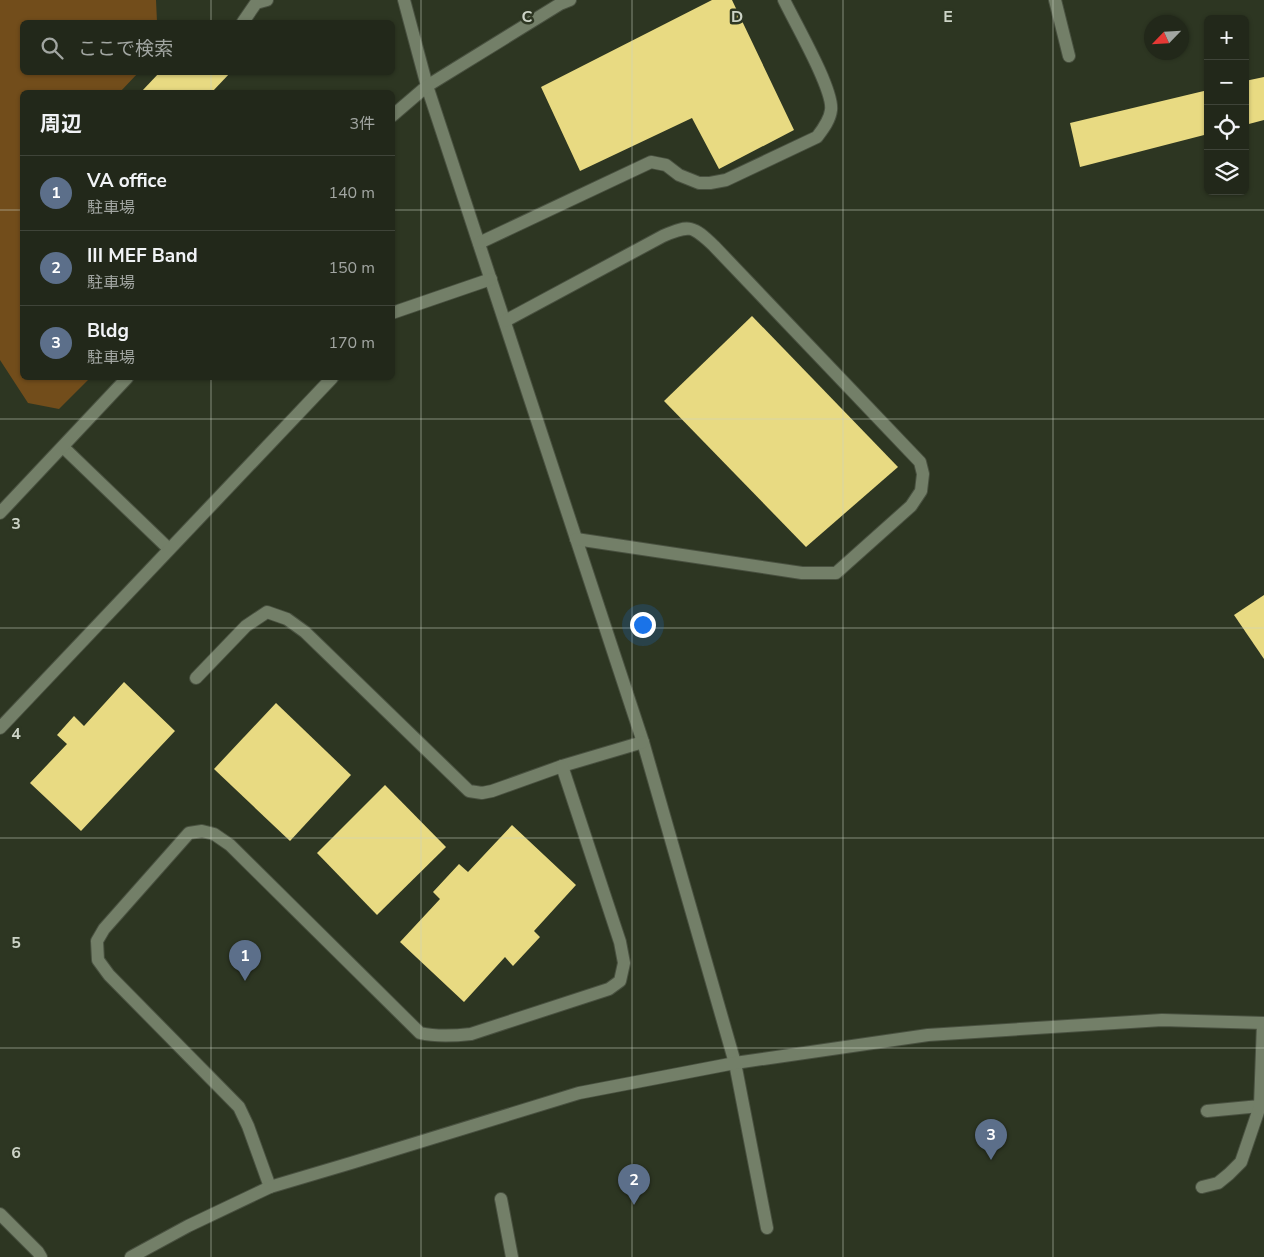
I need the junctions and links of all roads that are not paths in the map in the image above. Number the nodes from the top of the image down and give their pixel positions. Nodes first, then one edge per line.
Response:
1 (267, 0) edge
2 (404, 0) edge
3 (570, 0) edge
4 (784, 0) edge
5 (1055, 0) edge
6 (244, 20) edge
7 (1069, 56) dead end
8 (427, 86) junction
9 (395, 113) edge
10 (479, 243) junction
11 (490, 278) junction
12 (395, 311) edge
13 (504, 321) junction
14 (125, 380) edge
15 (330, 380) edge
16 (63, 446) junction
17 (0, 513) edge
18 (576, 539) junction
19 (169, 549) junction
20 (196, 678) dead end
21 (0, 728) edge
22 (642, 742) junction
23 (562, 766) junction
24 (1264, 1023) edge
25 (735, 1063) junction
26 (1260, 1106) junction
27 (1208, 1111) dead end
28 (270, 1187) junction
29 (1202, 1187) dead end
30 (501, 1199) dead end
31 (0, 1214) edge
32 (767, 1228) dead end
33 (41, 1257) edge
34 (131, 1257) edge
35 (512, 1257) edge

1 - 6 lane
2 - 8 lane
3 - 8 lane
4 - 10 lane
5 - 7 lane
8 - 9 lane
8 - 10 lane
10 - 11 lane
11 - 12 lane
11 - 13 lane
13 - 18 lane
13 - 18 lane
14 - 16 lane
15 - 19 lane
16 - 17 lane
16 - 19 lane
18 - 22 lane
19 - 21 lane
20 - 23 lane
22 - 23 lane
22 - 25 lane
23 - 28 lane
24 - 25 lane
24 - 26 lane
25 - 28 lane
25 - 32 lane
26 - 27 lane
26 - 29 lane
28 - 34 lane
30 - 35 lane
31 - 33 lane

